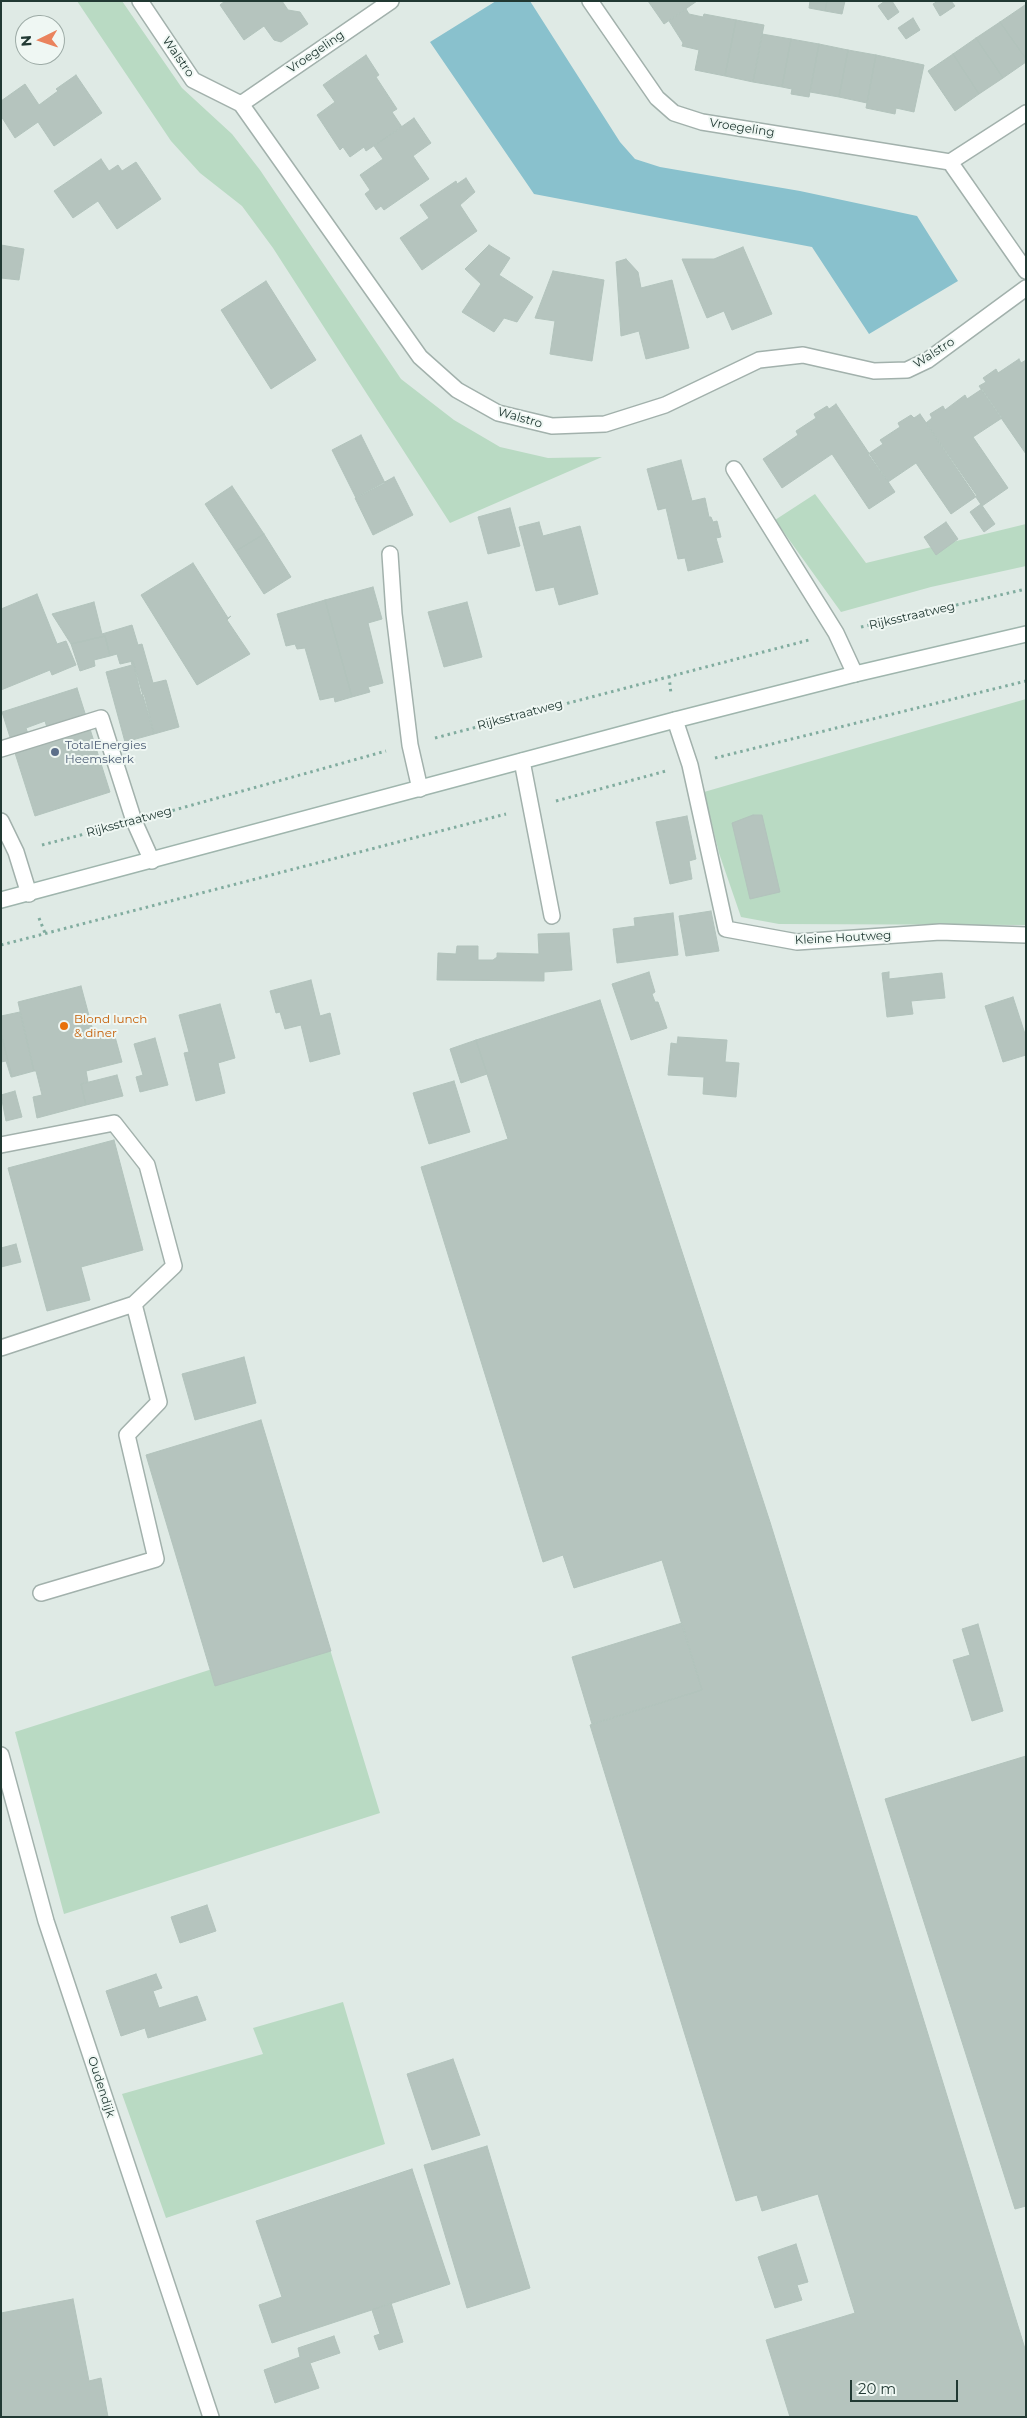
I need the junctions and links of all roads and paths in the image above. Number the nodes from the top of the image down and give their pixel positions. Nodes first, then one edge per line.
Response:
1 (140, 1) edge
2 (390, 1) edge
3 (590, 1) edge
4 (241, 104) junction
5 (1026, 113) edge
6 (950, 162) junction
7 (1026, 271) edge
8 (1026, 288) edge
9 (734, 469) dead end
10 (390, 554) dead end
11 (1026, 588) edge
12 (836, 633) junction
13 (1026, 634) edge
14 (855, 674) junction
15 (675, 720) junction
16 (410, 745) junction
17 (1, 749) edge
18 (522, 761) junction
19 (420, 789) junction
20 (1, 821) edge
21 (134, 821) junction
22 (16, 852) junction
23 (152, 861) junction
24 (30, 894) junction
25 (1, 900) edge
26 (552, 916) dead end
27 (1026, 935) edge
28 (20, 940) dead end
29 (1, 945) edge
30 (1, 1146) edge
31 (134, 1304) junction
32 (1, 1348) edge
33 (41, 1593) dead end
34 (1, 1755) edge
35 (211, 2417) edge

1 - 4 street, Walstro
2 - 4 street, Vroegeling
3 - 6 street, Vroegeling
4 - 8 street, Walstro
5 - 6 street
6 - 7 street
9 - 12 street
10 - 16 street
11 - 12 path, Rijksstraatweg
12 - 14 street
12 - 16 path, Rijksstraatweg
13 - 14 street
14 - 15 street
15 - 18 street
15 - 27 street, Kleine Houtweg
16 - 19 street
16 - 21 path, Rijksstraatweg
17 - 21 street
18 - 19 street
18 - 26 street
19 - 23 street
20 - 22 street
21 - 22 path, Rijksstraatweg
21 - 23 street
22 - 24 street
23 - 24 street
24 - 25 street
28 - 29 path
30 - 31 street
31 - 32 street
31 - 33 street
34 - 35 street, Oudendijk

